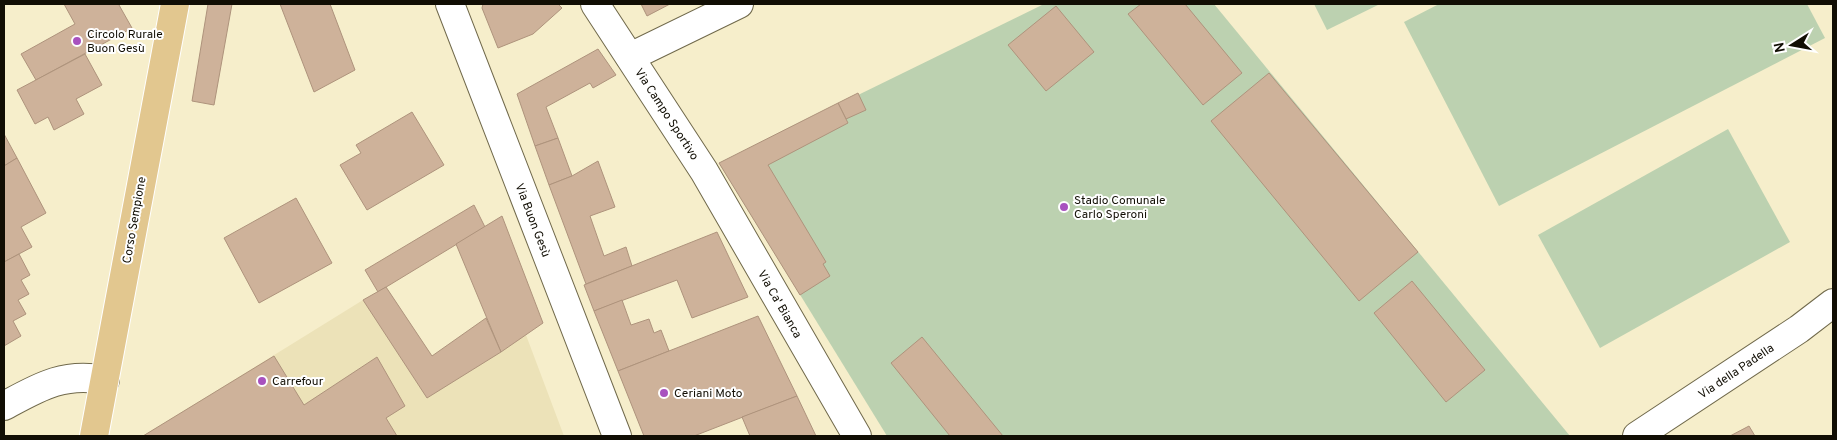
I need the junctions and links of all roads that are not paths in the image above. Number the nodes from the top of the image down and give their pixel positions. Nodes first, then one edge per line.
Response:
1 (174, 4) edge
2 (450, 4) edge
3 (595, 4) edge
4 (739, 4) edge
5 (630, 57) junction
6 (704, 171) joint
7 (1833, 303) edge
8 (104, 380) junction
9 (4, 406) edge
10 (94, 436) edge
11 (616, 436) edge
12 (857, 436) edge
13 (1637, 436) edge

1 - 8 main road, Corso Sempione
2 - 11 street, Via Buon Gesù
3 - 5 street, Via Campo Sportivo
4 - 5 street, Via Campo Sportivo
5 - 6 street, Via Campo Sportivo
6 - 12 street, Via Ca' Bianca
7 - 13 street, Via della Padella
8 - 9 street
8 - 10 main road, Corso Sempione

